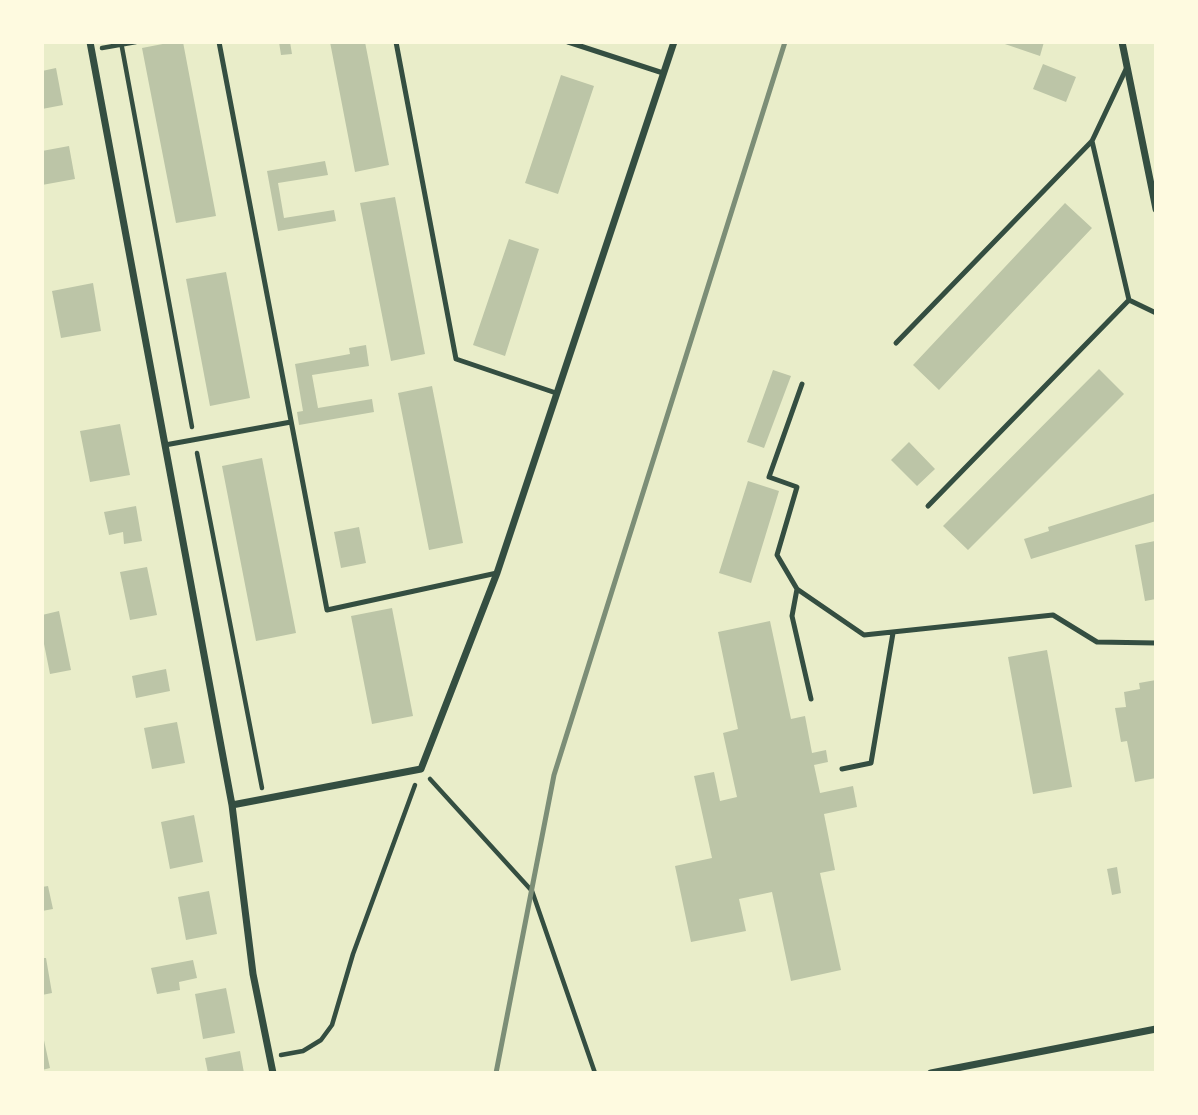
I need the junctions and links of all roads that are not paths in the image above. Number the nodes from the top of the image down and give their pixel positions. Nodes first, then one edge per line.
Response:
1 (219, 42) edge
2 (396, 42) edge
3 (568, 42) edge
4 (674, 42) edge
5 (1122, 42) edge
6 (91, 46) edge
7 (1127, 67) junction
8 (663, 73) junction
9 (1091, 141) junction
10 (1156, 209) edge
11 (1129, 300) junction
12 (1156, 313) edge
13 (896, 343) dead end
14 (802, 384) dead end
15 (556, 393) junction
16 (290, 422) junction
17 (165, 445) junction
18 (928, 506) dead end
19 (497, 573) junction
20 (797, 589) junction
21 (893, 633) junction
22 (1156, 643) edge
23 (811, 699) dead end
24 (842, 769) dead end
25 (232, 805) junction
26 (1156, 1029) edge
27 (272, 1073) edge
28 (931, 1073) edge

1 - 16 lane
2 - 15 lane
3 - 8 lane
4 - 8 street
5 - 7 street
6 - 17 street
7 - 9 lane
7 - 10 street
8 - 15 street
9 - 11 lane
9 - 13 lane
11 - 12 lane
11 - 18 lane
14 - 20 lane
15 - 19 street
16 - 17 lane
16 - 19 lane
17 - 25 street
19 - 25 street
20 - 21 lane
20 - 23 lane
21 - 22 lane
21 - 24 lane
25 - 27 street
26 - 28 street

